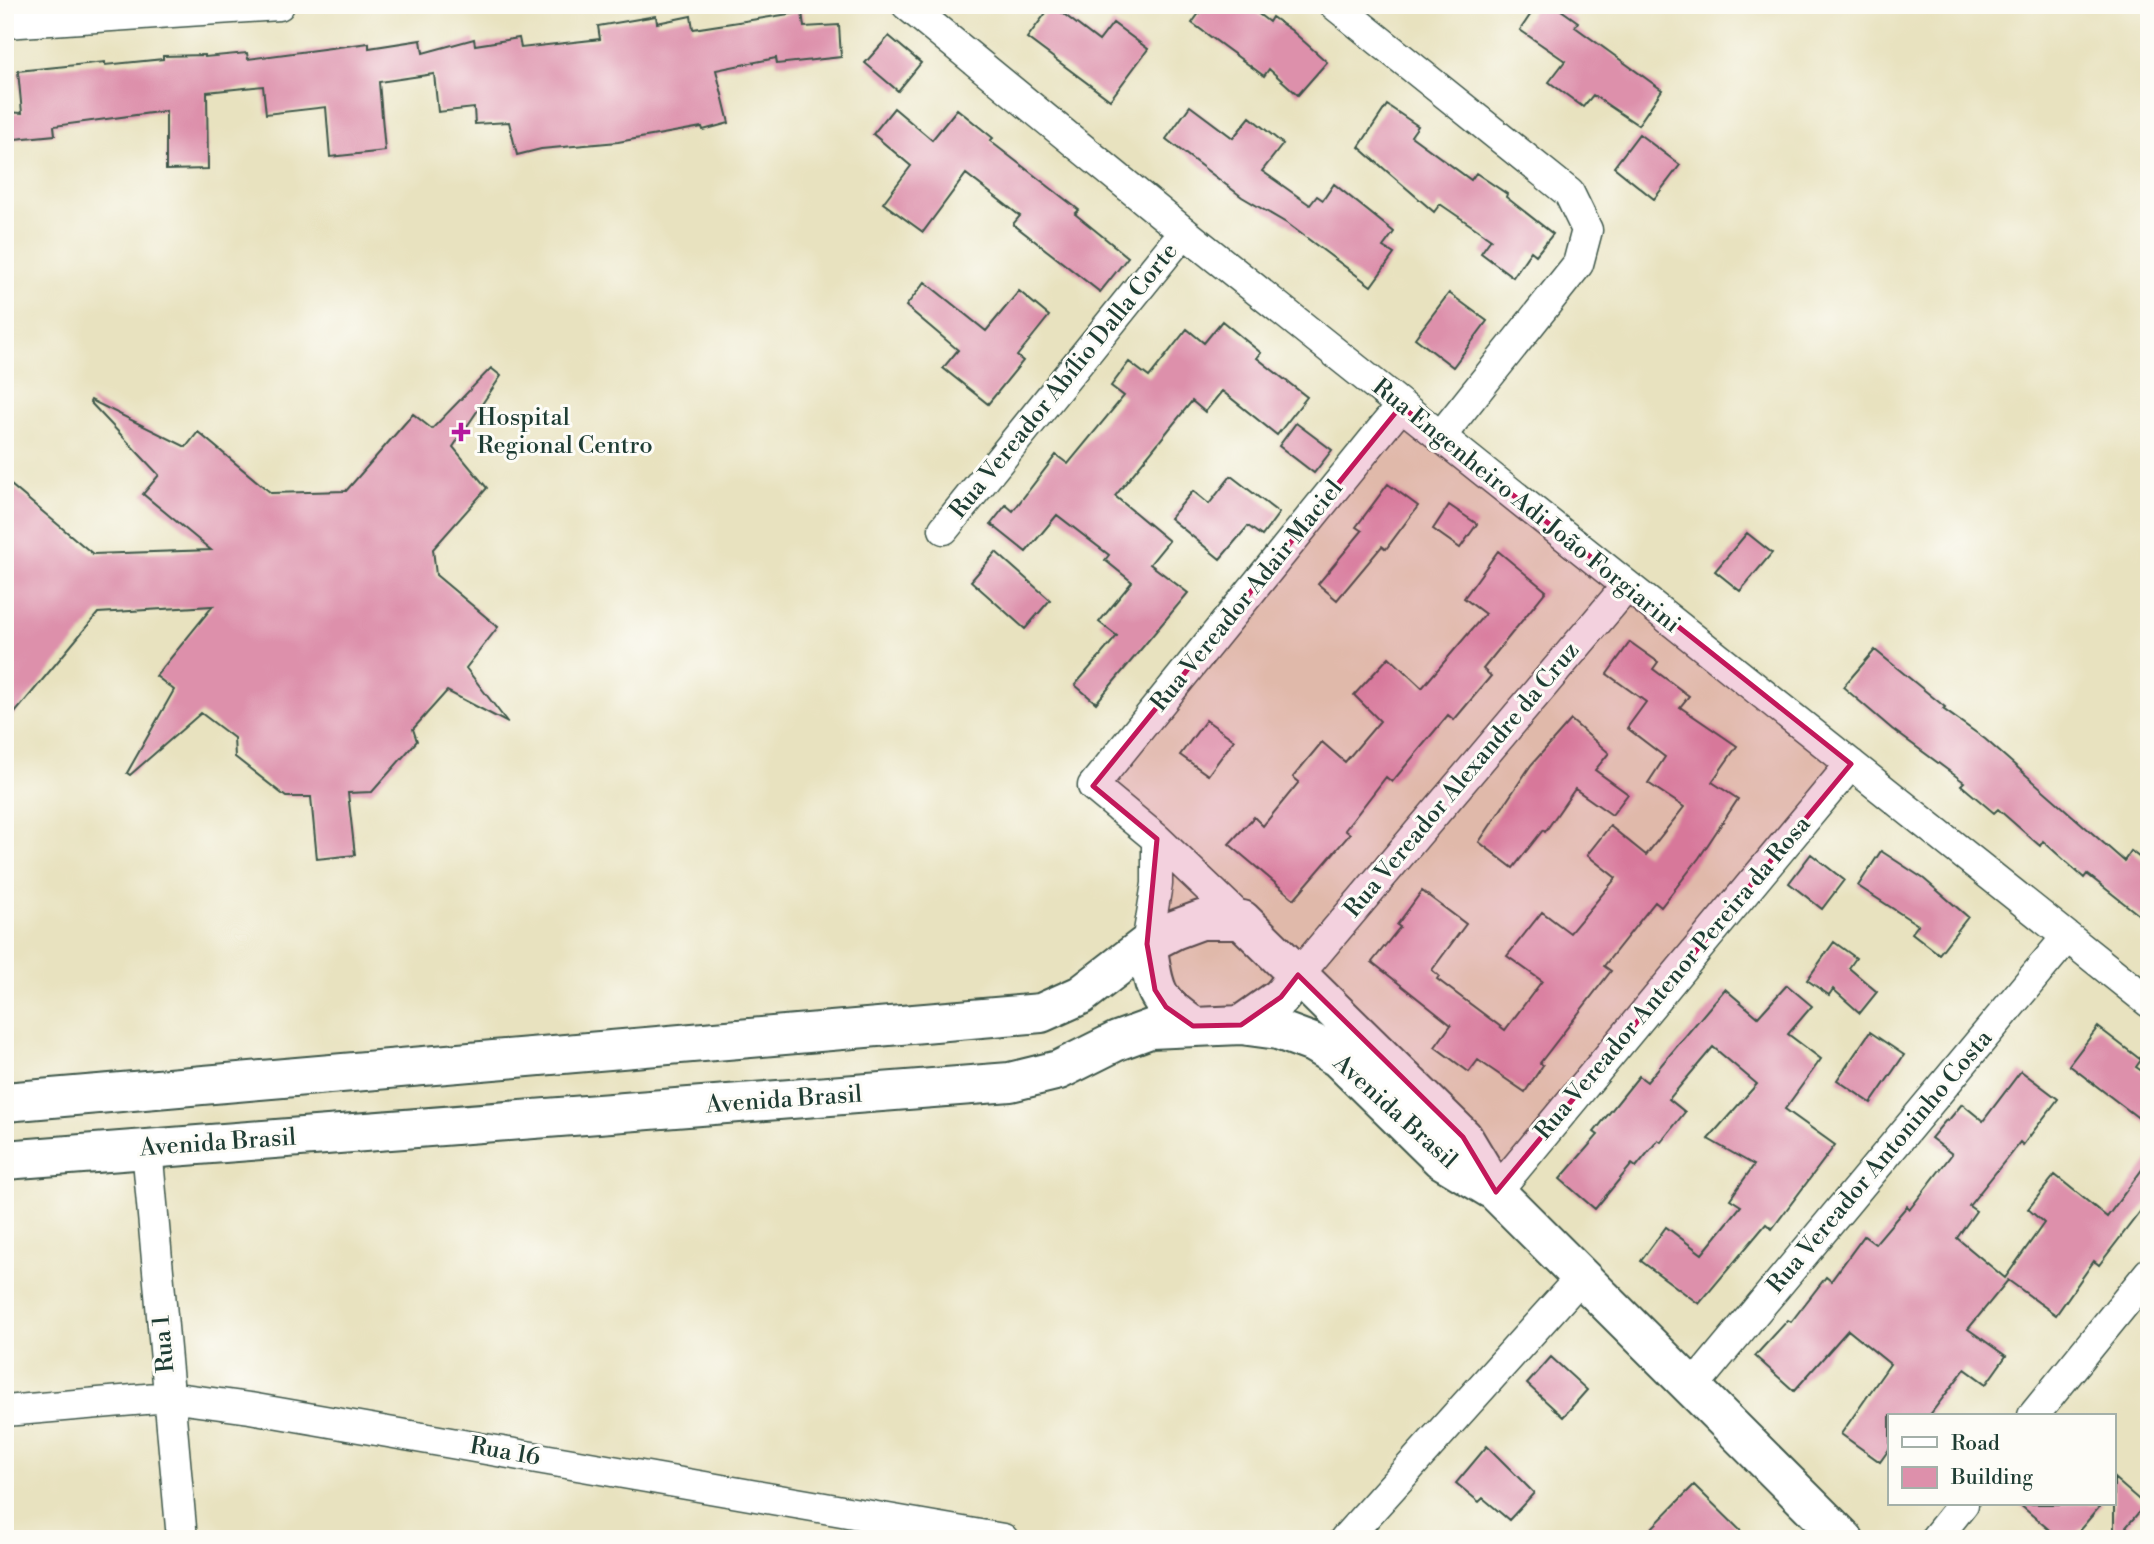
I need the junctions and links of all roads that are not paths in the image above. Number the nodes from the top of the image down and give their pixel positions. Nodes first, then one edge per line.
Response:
1 (279, 5) edge
2 (906, 5) edge
3 (1335, 5) edge
4 (5, 23) edge
5 (1184, 232) junction
6 (1401, 406) junction
7 (1440, 437) junction
8 (944, 529) dead end
9 (1627, 586) junction
10 (1851, 764) junction
11 (1093, 786) joint
12 (1157, 839) junction
13 (1242, 920) junction
14 (2067, 937) junction
15 (1147, 944) junction
16 (1298, 975) junction
17 (2149, 1002) edge
18 (1241, 1025) junction
19 (1193, 1026) junction
20 (340, 1072) junction
21 (5, 1102) edge
22 (344, 1133) junction
23 (147, 1148) junction
24 (5, 1160) edge
25 (1496, 1192) junction
26 (2149, 1273) edge
27 (1581, 1277) junction
28 (1692, 1388) junction
29 (169, 1397) junction
30 (5, 1411) edge
31 (2035, 1414) edge
32 (1961, 1506) edge
33 (182, 1539) edge
34 (1003, 1539) edge
35 (1345, 1539) edge
36 (1844, 1539) edge
37 (1935, 1539) edge

1 - 4 street
2 - 5 street, Rua Engenheiro Adi João Forgiarini
3 - 7 street
5 - 6 street, Rua Engenheiro Adi João Forgiarini
5 - 8 street, Rua Vereador Abílio Dalla Corte
6 - 7 street, Rua Engenheiro Adi João Forgiarini
6 - 11 street, Rua Vereador Adair Maciel
7 - 9 street, Rua Engenheiro Adi João Forgiarini
9 - 10 street, Rua Engenheiro Adi João Forgiarini
9 - 16 street, Rua Vereador Alexandre da Cruz
10 - 14 street, Rua Engenheiro Adi João Forgiarini
10 - 25 street, Rua Vereador Antenor Pereira da Rosa
11 - 12 street, Avenida Brasil
12 - 13 street, Avenida Brasil
12 - 15 street
13 - 15 street
13 - 16 street, Avenida Brasil
14 - 17 street, Rua Engenheiro Adi João Forgiarini
14 - 28 street, Rua Vereador Antoninho Costa
15 - 19 street
15 - 20 street
16 - 18 street
16 - 25 street, Avenida Brasil
18 - 19 street, Avenida Brasil
18 - 25 street, Avenida Brasil
19 - 22 street, Avenida Brasil
20 - 21 street
20 - 22 street
22 - 23 street, Avenida Brasil
23 - 24 street, Avenida Brasil
23 - 29 street, Rua 1
25 - 27 street, Avenida Brasil
26 - 31 street
27 - 28 street, Avenida Brasil
27 - 35 street
28 - 36 street, Avenida Brasil
29 - 30 street, Rua 16
29 - 33 street, Rua 1
29 - 34 street, Rua 16
32 - 37 street

